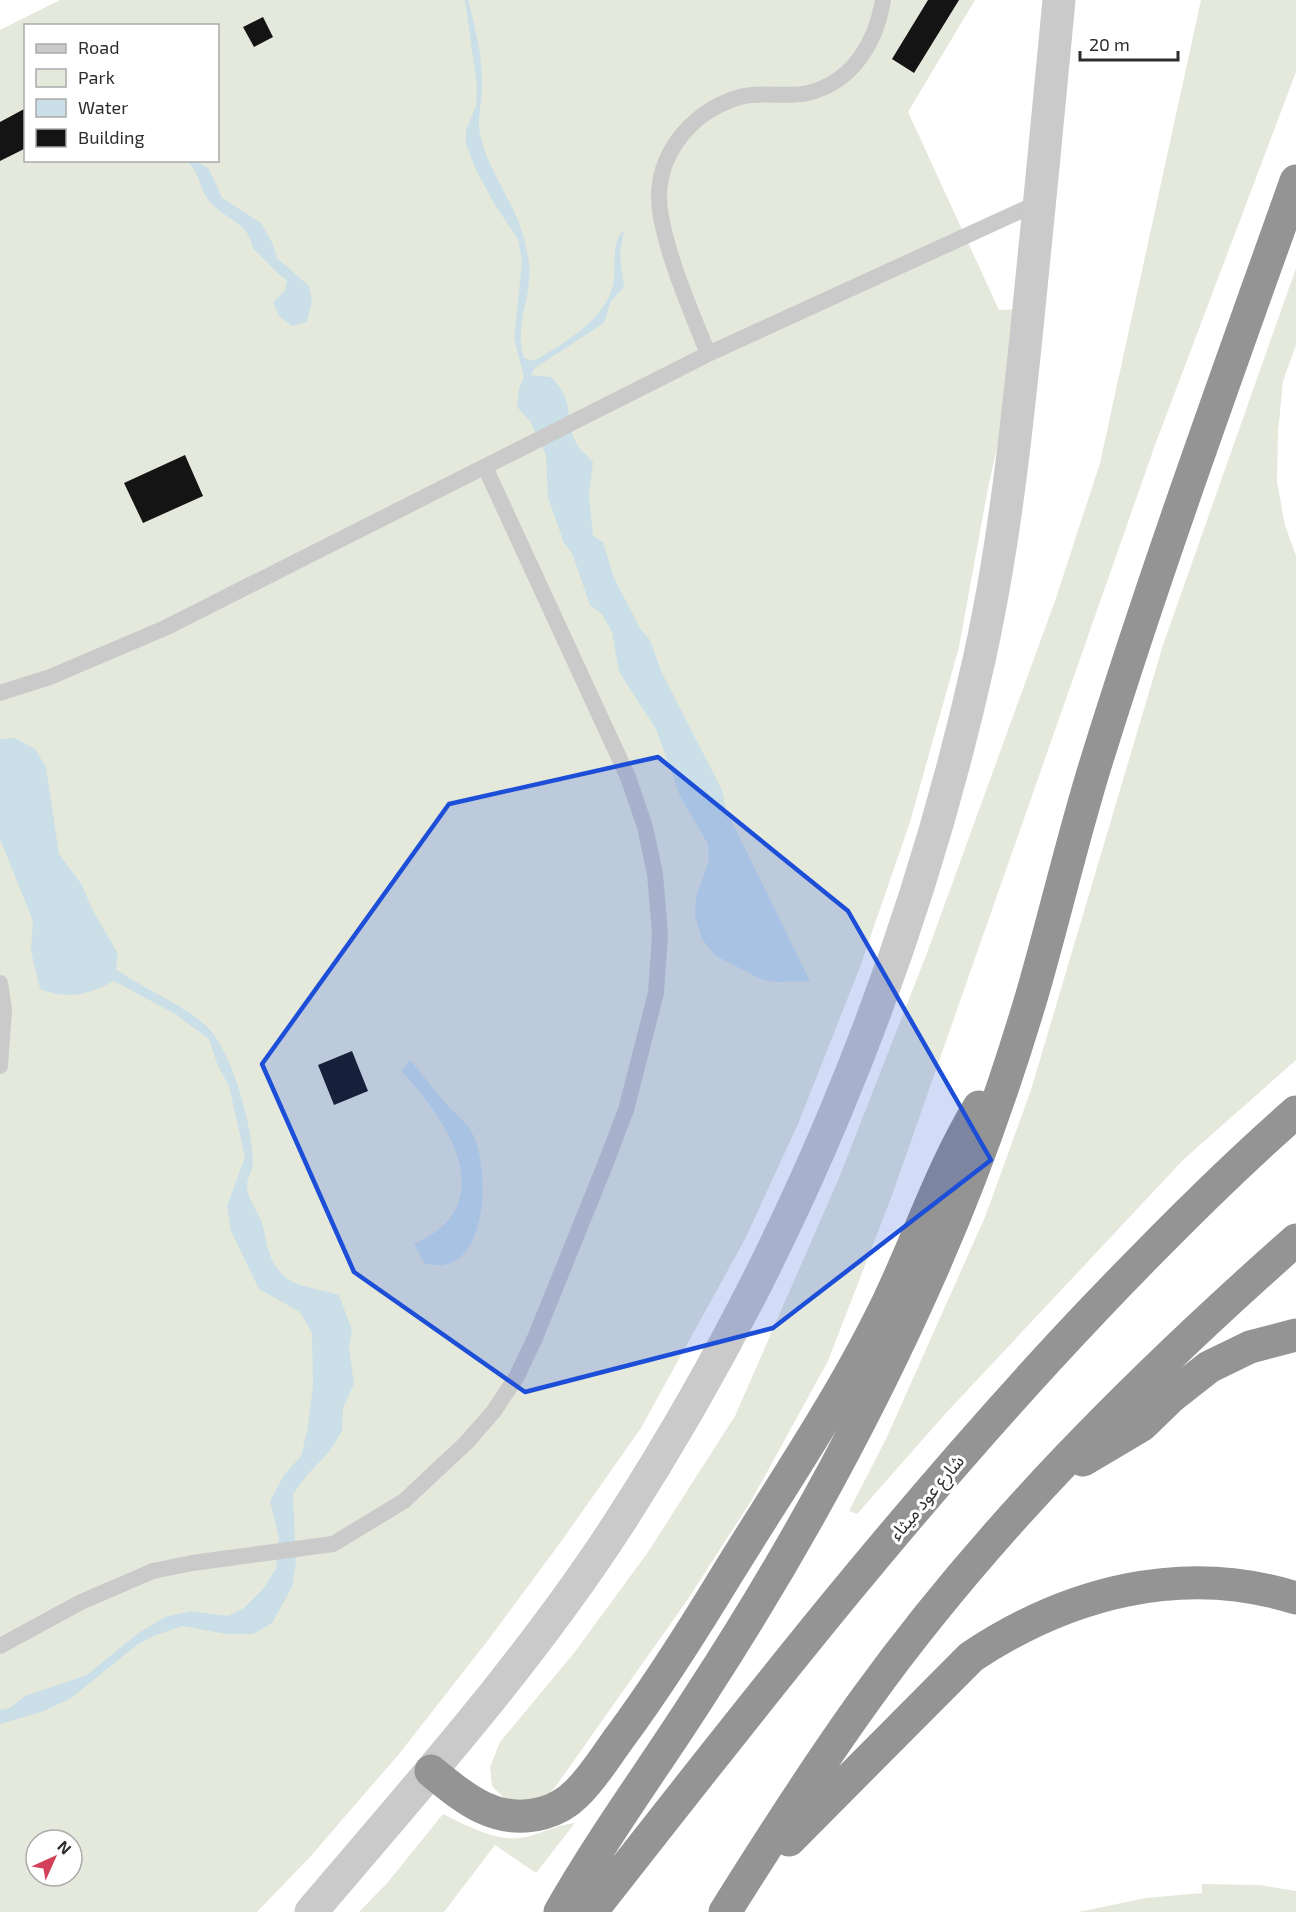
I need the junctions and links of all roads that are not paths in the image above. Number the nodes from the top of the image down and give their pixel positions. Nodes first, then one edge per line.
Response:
1 (883, 0) edge
2 (1059, 0) edge
3 (1296, 181) edge
4 (1040, 202) junction
5 (708, 354) junction
6 (485, 467) junction
7 (0, 693) edge
8 (0, 983) edge
9 (1011, 1061) junction
10 (0, 1066) edge
11 (1296, 1112) edge
12 (1296, 1240) edge
13 (1296, 1335) edge
14 (1045, 1482) junction
15 (1296, 1598) edge
16 (0, 1646) edge
17 (431, 1771) junction
18 (732, 1901) edge
19 (311, 1912) edge
20 (560, 1912) edge
21 (591, 1912) edge

1 - 5 lane
2 - 4 street
3 - 9 highway
4 - 5 lane
4 - 17 street
5 - 6 lane
6 - 7 lane
6 - 16 lane
8 - 10 lane
9 - 17 highway
9 - 20 highway
11 - 21 highway, شارع عود ميثاء
12 - 14 highway
13 - 14 highway
14 - 18 highway
15 - 18 highway
17 - 19 street

